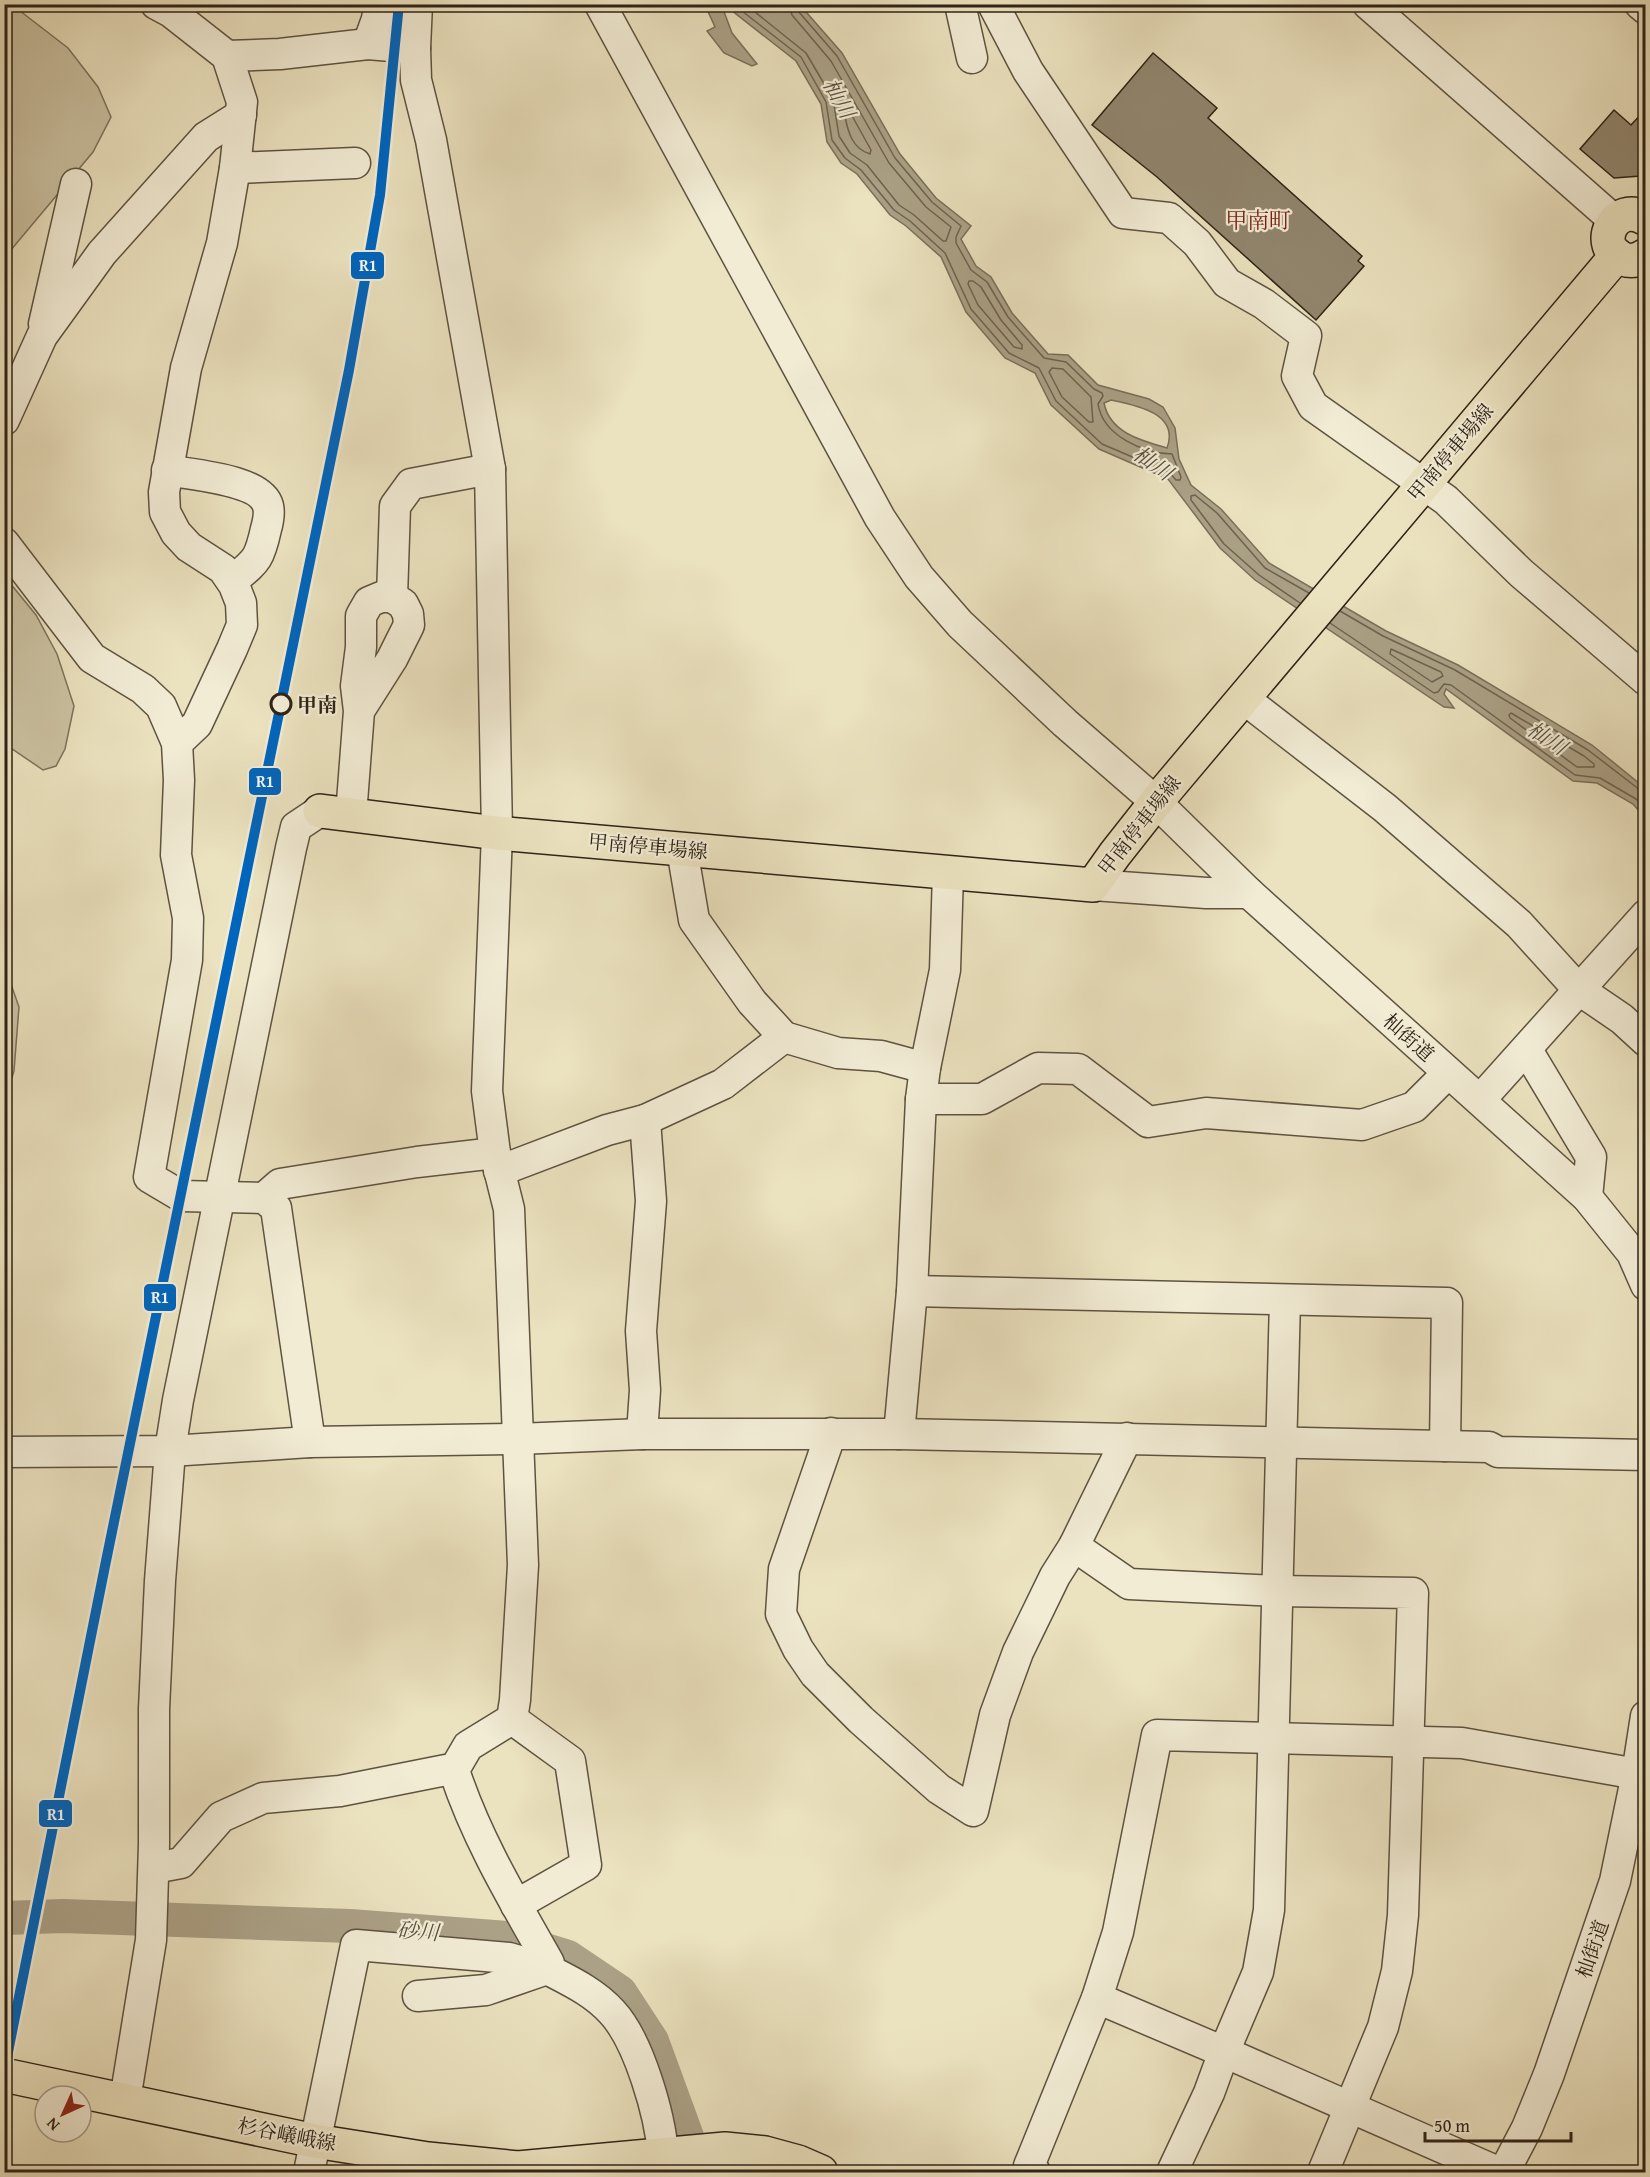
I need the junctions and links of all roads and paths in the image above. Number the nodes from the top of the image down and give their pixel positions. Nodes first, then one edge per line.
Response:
1 (156, 4) edge
2 (379, 4) edge
3 (417, 4) edge
4 (600, 4) edge
5 (960, 4) edge
6 (993, 4) edge
7 (1368, 4) edge
8 (1640, 4) edge
9 (1646, 9) edge
10 (368, 44) junction
11 (415, 48) junction
12 (227, 56) junction
13 (972, 58) dead end
14 (241, 115) junction
15 (355, 163) dead end
16 (235, 168) junction
17 (76, 184) dead end
18 (1630, 220) edge
19 (1631, 255) edge
20 (42, 336) junction
21 (4, 420) edge
22 (490, 469) junction
23 (167, 470) junction
24 (1416, 492) junction
25 (4, 543) edge
26 (232, 581) junction
27 (392, 597) junction
28 (360, 655) junction
29 (388, 664) junction
30 (1646, 680) edge
31 (1248, 692) junction
32 (359, 711) junction
33 (177, 743) junction
34 (1156, 802) junction
35 (336, 813) junction
36 (497, 833) junction
37 (682, 849) junction
38 (948, 873) junction
39 (1094, 885) junction
40 (1249, 893) junction
41 (1646, 915) edge
42 (1580, 987) junction
43 (784, 1037) junction
44 (1646, 1041) edge
45 (1527, 1050) junction
46 (925, 1068) junction
47 (1448, 1073) junction
48 (921, 1099) junction
49 (1480, 1100) junction
50 (645, 1120) junction
51 (497, 1162) junction
52 (220, 1197) junction
53 (1587, 1197) junction
54 (264, 1198) junction
55 (1646, 1285) edge
56 (912, 1291) junction
57 (1285, 1300) junction
58 (831, 1433) junction
59 (642, 1434) junction
60 (898, 1434) junction
61 (1127, 1438) junction
62 (517, 1439) junction
63 (1282, 1441) junction
64 (310, 1442) junction
65 (1445, 1446) junction
66 (170, 1451) junction
67 (4, 1452) edge
68 (1646, 1455) edge
69 (1074, 1546) junction
70 (1276, 1592) junction
71 (1646, 1716) edge
72 (512, 1719) junction
73 (1274, 1738) junction
74 (1408, 1742) junction
75 (454, 1770) junction
76 (1637, 1774) junction
77 (154, 1868) junction
78 (516, 1905) junction
79 (548, 1966) junction
80 (418, 1996) dead end
81 (1097, 1998) junction
82 (1224, 2052) junction
83 (4, 2074) edge
84 (125, 2100) junction
85 (1348, 2107) junction
86 (315, 2140) junction
87 (682, 2152) junction
88 (597, 2166) edge
89 (309, 2172) edge
90 (821, 2172) edge
91 (1035, 2172) edge
92 (1172, 2172) edge
93 (1323, 2172) edge
94 (1498, 2172) edge
95 (1504, 2172) edge

1 - 12 street
2 - 10 street
3 - 11 street
4 - 34 street, 杣街道
5 - 13 street
6 - 24 street
7 - 18 street
8 - 9 street
10 - 11 street
10 - 12 street
11 - 22 street
12 - 14 street
14 - 16 street
14 - 20 street
15 - 16 street
16 - 23 street
17 - 20 street
18 - 19 main road, 甲南停車場線
19 - 24 main road, 甲南停車場線
20 - 21 street
22 - 27 street
22 - 36 street
23 - 26 street
23 - 26 street
24 - 30 street
24 - 31 main road, 甲南停車場線
25 - 33 street
26 - 33 street
27 - 28 street
27 - 29 street
28 - 29 street
28 - 32 street
29 - 32 street
31 - 34 main road, 甲南停車場線
31 - 42 street
32 - 35 street
33 - 52 street
34 - 39 main road, 甲南停車場線
34 - 40 street, 杣街道
35 - 36 main road, 甲南停車場線
35 - 52 street
36 - 37 main road, 甲南停車場線
36 - 51 street
37 - 38 main road, 甲南停車場線
37 - 43 street
38 - 39 main road, 甲南停車場線
38 - 46 street
39 - 40 street
40 - 47 street, 杣街道
41 - 42 street
42 - 44 street
42 - 45 street
43 - 46 street
43 - 50 street
45 - 49 street
45 - 53 street
46 - 48 street
47 - 48 street
47 - 49 street, 杣街道
48 - 56 street
49 - 53 street, 杣街道
50 - 51 street
50 - 59 street
51 - 54 street
51 - 62 street
52 - 54 street
52 - 66 street
53 - 55 street, 杣街道
54 - 64 street
56 - 57 street
56 - 60 street
57 - 63 street
57 - 65 street
58 - 59 street
58 - 60 street
58 - 69 street
59 - 62 street
60 - 61 street
61 - 63 street
61 - 69 street
62 - 64 street
62 - 72 street
63 - 65 street
63 - 70 street
64 - 66 street
65 - 68 street
66 - 67 street
66 - 77 street
69 - 70 street
70 - 73 street
70 - 74 street
71 - 76 street, 杣街道
72 - 75 street
72 - 78 street
73 - 74 street
73 - 81 street
73 - 82 street
74 - 76 street
74 - 85 street
75 - 77 street
75 - 78 street
76 - 95 street, 杣街道
77 - 84 street
78 - 79 street
79 - 80 street
79 - 86 street
79 - 87 street
81 - 82 street
81 - 91 street
82 - 85 street
82 - 92 street
83 - 84 main road, 杉谷嶬峨線
84 - 86 main road, 杉谷嶬峨線
85 - 93 street
85 - 94 street
86 - 88 main road, 杉谷嶬峨線
86 - 89 street
87 - 88 main road, 杉谷嶬峨線
87 - 90 main road, 杉谷嶬峨線

